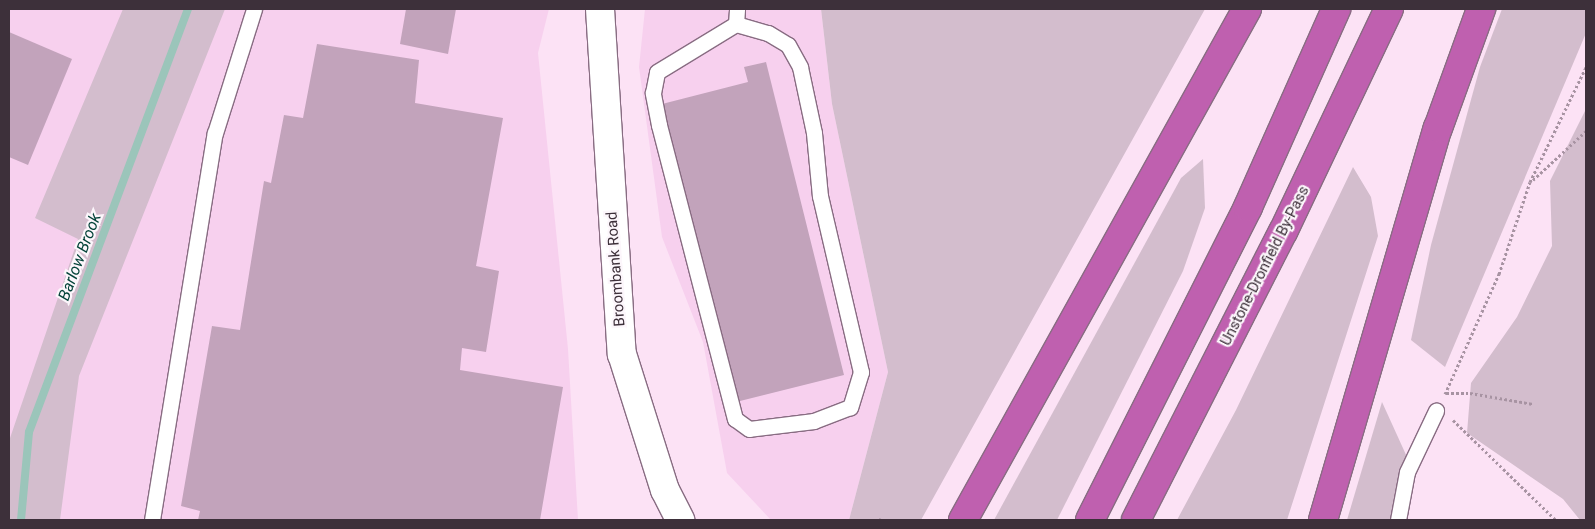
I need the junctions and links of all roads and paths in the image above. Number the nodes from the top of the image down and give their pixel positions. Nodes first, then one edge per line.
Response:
1 (254, 9) edge
2 (600, 9) edge
3 (737, 9) edge
4 (1246, 9) edge
5 (1336, 9) edge
6 (1389, 9) edge
7 (1482, 9) edge
8 (736, 24) junction
9 (1586, 67) edge
10 (1586, 131) edge
11 (1530, 182) junction
12 (1446, 392) junction
13 (1534, 404) dead end
14 (1436, 411) junction
15 (152, 520) edge
16 (680, 520) edge
17 (963, 520) edge
18 (1090, 520) edge
19 (1136, 520) edge
20 (1323, 520) edge
21 (1398, 520) edge
22 (1556, 520) edge

1 - 15 lane
2 - 16 street, Broombank Road
3 - 8 lane
4 - 17 highway
5 - 18 highway
6 - 19 highway, Unstone-Dronfield By-Pass
7 - 20 highway
8 - 8 lane
9 - 11 path
10 - 11 path
11 - 12 path
12 - 13 path
12 - 14 path
14 - 21 lane
14 - 22 path

